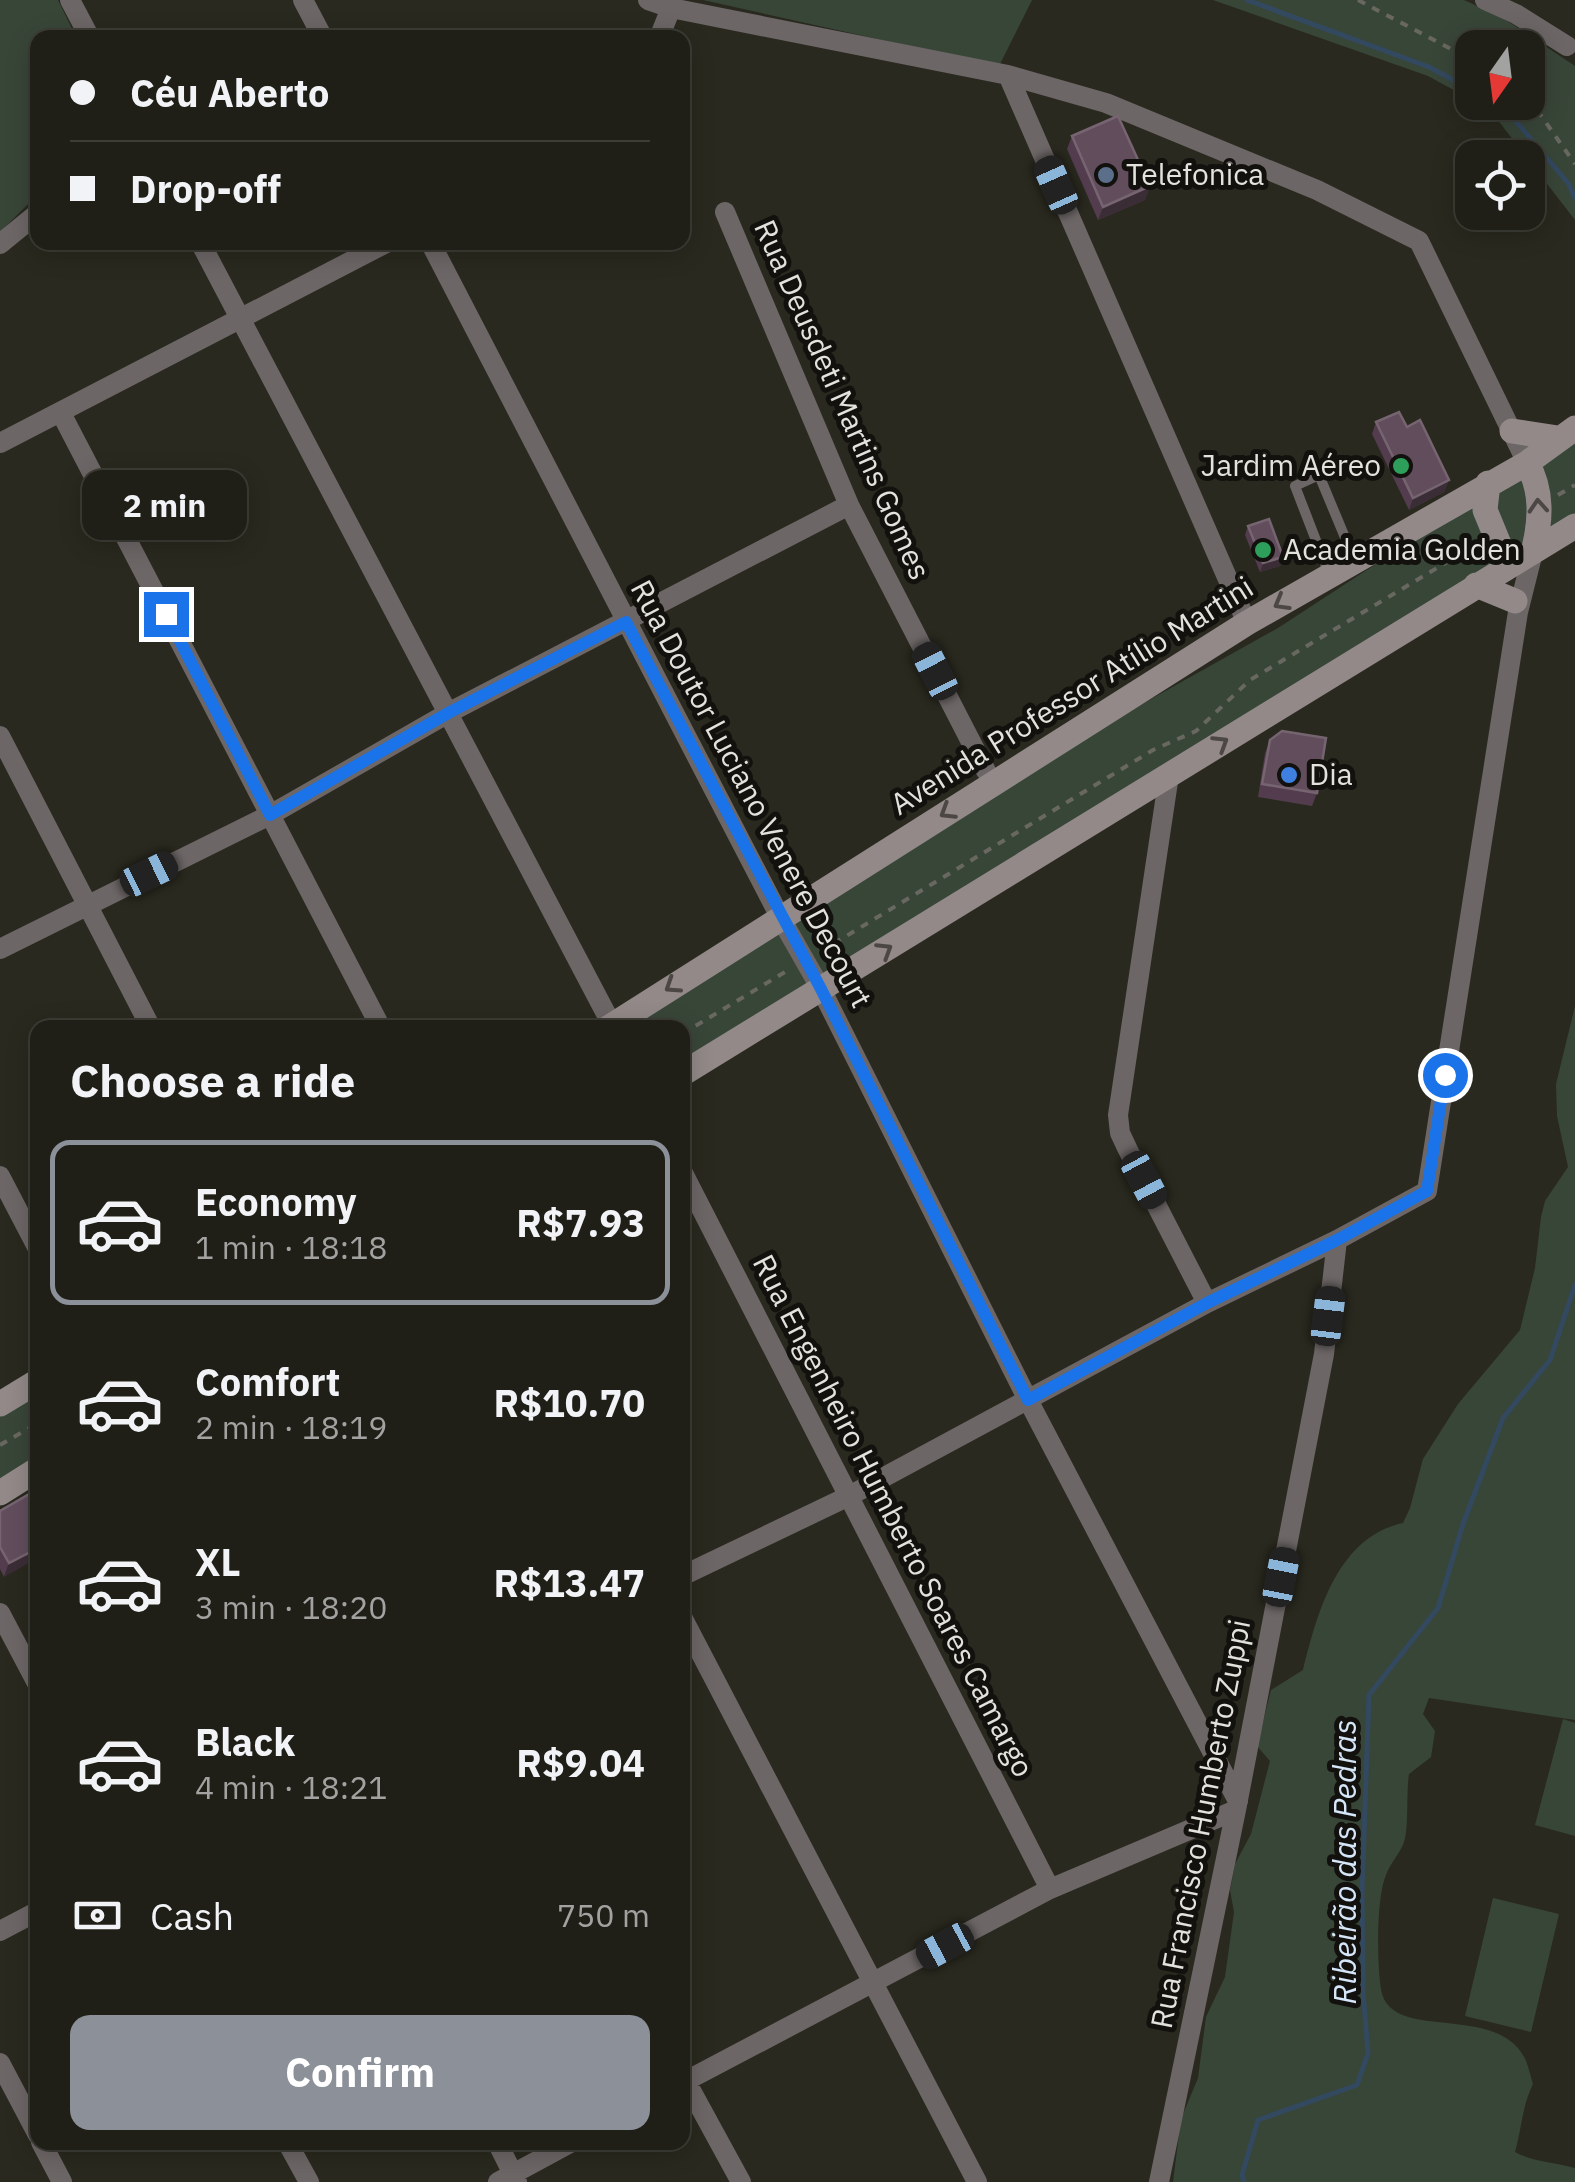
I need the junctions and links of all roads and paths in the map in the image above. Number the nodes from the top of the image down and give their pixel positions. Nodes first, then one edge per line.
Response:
1 (70, 0) edge
2 (303, 0) edge
3 (648, 0) edge
4 (1358, 0) edge
5 (1489, 1) edge
6 (670, 8) junction
7 (86, 30) edge
8 (319, 30) edge
9 (661, 30) edge
10 (1567, 46) dead end
11 (1455, 51) edge
12 (1008, 75) junction
13 (1545, 120) edge
14 (1575, 164) edge
15 (725, 212) dead end
16 (30, 220) edge
17 (0, 244) edge
18 (204, 250) edge
19 (372, 250) edge
20 (434, 250) edge
21 (240, 317) junction
22 (61, 413) junction
23 (1512, 431) junction
24 (1566, 433) edge
25 (0, 443) edge
26 (1527, 462) junction
27 (1488, 482) junction
28 (1575, 485) edge
29 (849, 505) junction
30 (1540, 506) junction
31 (1575, 526) edge
32 (1495, 533) junction
33 (1533, 552) junction
34 (1354, 560) junction
35 (1508, 566) junction
36 (1329, 575) junction
37 (1476, 585) junction
38 (1517, 606) junction
39 (626, 622) junction
40 (1247, 623) junction
41 (450, 712) junction
42 (0, 736) edge
43 (986, 771) dead end
44 (1169, 775) junction
45 (270, 815) junction
46 (88, 904) junction
47 (780, 917) junction
48 (0, 949) edge
49 (804, 960) junction
50 (821, 989) junction
51 (147, 1020) edge
52 (378, 1020) edge
53 (607, 1020) edge
54 (619, 1020) edge
55 (690, 1029) edge
56 (690, 1069) edge
57 (0, 1176) edge
58 (690, 1187) edge
59 (30, 1234) edge
60 (1337, 1240) junction
61 (1207, 1303) junction
62 (30, 1387) edge
63 (1028, 1400) junction
64 (0, 1404) edge
65 (30, 1427) edge
66 (0, 1445) edge
67 (30, 1474) edge
68 (0, 1493) edge
69 (849, 1496) junction
70 (690, 1572) edge
71 (0, 1613) edge
72 (690, 1632) edge
73 (30, 1669) edge
74 (1237, 1805) junction
75 (1050, 1889) junction
76 (30, 1915) edge
77 (0, 1931) edge
78 (875, 1983) junction
79 (0, 2063) edge
80 (690, 2076) edge
81 (690, 2090) edge
82 (30, 2120) edge
83 (46, 2150) edge
84 (291, 2150) edge
85 (500, 2150) edge
86 (559, 2150) edge
87 (510, 2179) edge
88 (62, 2182) edge
89 (309, 2182) edge
90 (741, 2182) edge
91 (977, 2182) edge
92 (1159, 2182) edge

1 - 7 street
2 - 8 street
3 - 6 street
4 - 11 path
5 - 10 street
6 - 9 street
6 - 12 street
12 - 23 street
12 - 40 street
13 - 14 path
15 - 29 street, Rua Deusdeti Martins Gomes
16 - 17 street
18 - 21 street
19 - 21 street
20 - 39 street, Rua Doutor Luciano Venere Decourt
21 - 22 street
21 - 41 street
22 - 25 street
22 - 45 street
23 - 24 main road
23 - 26 street
24 - 26 main road, Avenida Professor Atílio Martini
26 - 27 main road, Avenida Professor Atílio Martini
26 - 30 main road
27 - 32 main road
27 - 34 main road, Avenida Professor Atílio Martini
28 - 30 path
29 - 39 street
29 - 43 street, Rua Deusdeti Martins Gomes
33 -> 30 main road
31 - 33 main road
32 - 35 main road
32 - 49 path
33 - 35 main road
33 - 38 street
34 - 36 main road, Avenida Professor Atílio Martini
34 - 36 lane
35 - 37 main road
35 - 38 street
36 -> 40 main road, Avenida Professor Atílio Martini
37 - 38 main road
44 -> 37 main road
38 - 60 street
39 - 41 street
39 - 47 street, Rua Doutor Luciano Venere Decourt
40 -> 47 main road, Avenida Professor Atílio Martini
41 - 45 street
41 - 53 street
42 - 46 street
50 -> 44 main road
44 - 61 street
45 - 46 street
45 - 52 street
46 - 48 street
46 - 51 street
47 - 49 street, Rua Doutor Luciano Venere Decourt
47 -> 54 main road, Avenida Professor Atílio Martini
49 - 50 street, Rua Doutor Luciano Venere Decourt
49 - 55 path
50 - 56 main road
50 - 63 street, Rua Doutor Luciano Venere Decourt
57 - 59 street
58 - 69 street, Rua Engenheiro Humberto Soares Camargo
60 - 61 street
60 - 74 street, Rua Francisco Humberto Zuppi
61 - 63 street
62 - 64 main road
63 - 69 street
63 - 74 street, Rua Doutor Luciano Venere Decourt
65 - 66 path
67 - 68 main road
69 - 70 street
69 - 75 street, Rua Engenheiro Humberto Soares Camargo
71 - 73 street
72 - 78 street
74 - 75 street
74 - 92 street, Rua Francisco Humberto Zuppi
75 - 78 street
76 - 77 street
78 - 80 street
78 - 91 street
79 - 82 street
81 - 90 street
83 - 88 street
84 - 89 street
85 - 87 street
86 - 87 street

